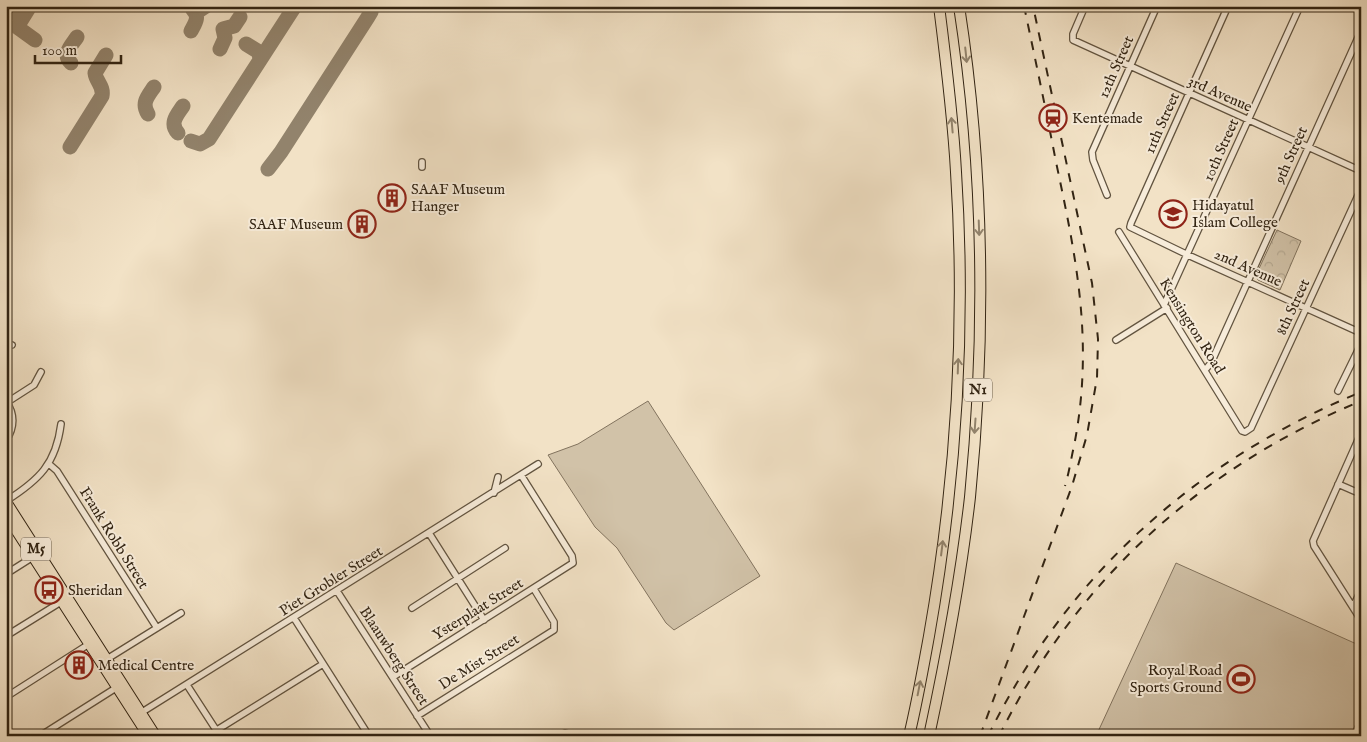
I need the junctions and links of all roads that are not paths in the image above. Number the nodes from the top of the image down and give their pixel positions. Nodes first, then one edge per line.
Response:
1 (939, 6) edge
2 (959, 6) edge
3 (1086, 6) edge
4 (1157, 6) edge
5 (1228, 6) edge
6 (1300, 6) edge
7 (1353, 6) edge
8 (1361, 10) edge
9 (1361, 31) edge
10 (1130, 66) junction
11 (1189, 93) junction
12 (1248, 120) junction
13 (1308, 147) junction
14 (1361, 171) edge
15 (1361, 189) edge
16 (1107, 195) dead end
17 (1130, 223) joint
18 (1119, 232) dead end
19 (1188, 255) junction
20 (1247, 281) junction
21 (1165, 306) junction
22 (1306, 308) junction
23 (1361, 333) edge
24 (1116, 340) dead end
25 (1361, 344) edge
26 (1205, 370) junction
27 (41, 372) dead end
28 (1338, 391) dead end
29 (7, 402) edge
30 (60, 424) dead end
31 (1246, 432) joint
32 (1361, 433) edge
33 (6, 441) edge
34 (49, 464) junction
35 (538, 464) dead end
36 (521, 475) junction
37 (498, 477) dead end
38 (1338, 484) junction
39 (494, 492) junction
40 (1361, 494) edge
41 (6, 501) edge
42 (6, 515) edge
43 (430, 533) junction
44 (505, 548) dead end
45 (36, 555) junction
46 (6, 574) edge
47 (458, 578) junction
48 (534, 589) junction
49 (1361, 590) edge
50 (337, 591) junction
51 (64, 599) junction
52 (1353, 607) junction
53 (412, 608) dead end
54 (181, 613) dead end
55 (294, 618) junction
56 (484, 620) junction
57 (1361, 620) edge
58 (156, 628) junction
59 (6, 636) edge
60 (89, 644) junction
61 (107, 659) junction
62 (323, 664) junction
63 (392, 677) junction
64 (119, 685) junction
65 (187, 685) junction
66 (6, 697) edge
67 (138, 715) junction
68 (417, 716) junction
69 (1361, 729) edge
70 (218, 733) edge
71 (429, 734) dead end
72 (40, 736) edge
73 (148, 736) edge
74 (156, 736) edge
75 (369, 736) edge
76 (559, 736) edge
77 (575, 736) edge
78 (909, 736) edge
79 (929, 736) edge
80 (1357, 736) edge

78 -> 1 highway, N1
2 -> 79 highway, N1
3 - 10 street, 3rd Avenue
4 - 10 street, 12th Street
5 - 11 street, 11th Street
6 - 12 street, 10th Street
7 - 8 street
9 - 13 street, 9th Street
10 - 11 street, 3rd Avenue
10 - 16 street, 12th Street
11 - 12 street, 3rd Avenue
11 - 17 street, 11th Street
12 - 13 street, 3rd Avenue
12 - 19 street, 10th Street
13 - 14 street, 3rd Avenue
13 - 20 street, 9th Street
15 - 22 street, 8th Street
17 - 19 street, 2nd Avenue
18 - 21 street, Kensington Road
19 - 20 street, 2nd Avenue
19 - 21 street, 10th Street
20 - 22 street, 2nd Avenue
20 - 26 street, 9th Street
21 - 24 street
21 - 26 street, Kensington Road
22 - 23 street, 2nd Avenue
22 - 31 street, 8th Street
25 - 28 street
26 - 31 street, Kensington Road
27 - 29 street
29 - 33 street
30 - 34 street
32 - 38 street
34 - 41 street
34 - 58 street, Frank Robb Street
35 - 36 street, Piet Grobler Street
36 - 39 street, Piet Grobler Street
36 - 48 street, Ysterplaat Street
37 - 39 street
38 - 40 street
38 - 52 street
39 - 43 street, Piet Grobler Street
41 - 45 main road, M5
42 - 45 main road, M5
43 - 47 street
43 - 50 street, Piet Grobler Street
44 - 47 street
45 - 46 street
45 - 51 main road, M5
47 - 53 street
47 - 56 street
48 - 56 street, Ysterplaat Street
48 - 68 street, De Mist Street
49 - 52 street
50 - 55 street, Piet Grobler Street
50 - 63 street, Blaauwberg Street
51 - 59 street
51 - 60 main road, M5
51 - 61 main road, M5
52 - 57 street
54 - 58 street
55 - 62 street
55 - 65 street, Piet Grobler Street
56 - 63 street, Ysterplaat Street
58 - 61 street
60 - 64 main road, M5
60 - 66 street
61 - 64 main road, M5
62 - 70 street
62 - 75 street
63 - 68 street, Blaauwberg Street
64 - 67 main road, M5
64 - 72 street
65 - 67 street, Piet Grobler Street
65 - 70 street
67 - 73 main road, M5
67 - 74 main road, M5
68 - 71 street, Blaauwberg Street
69 - 80 street
76 - 77 street

